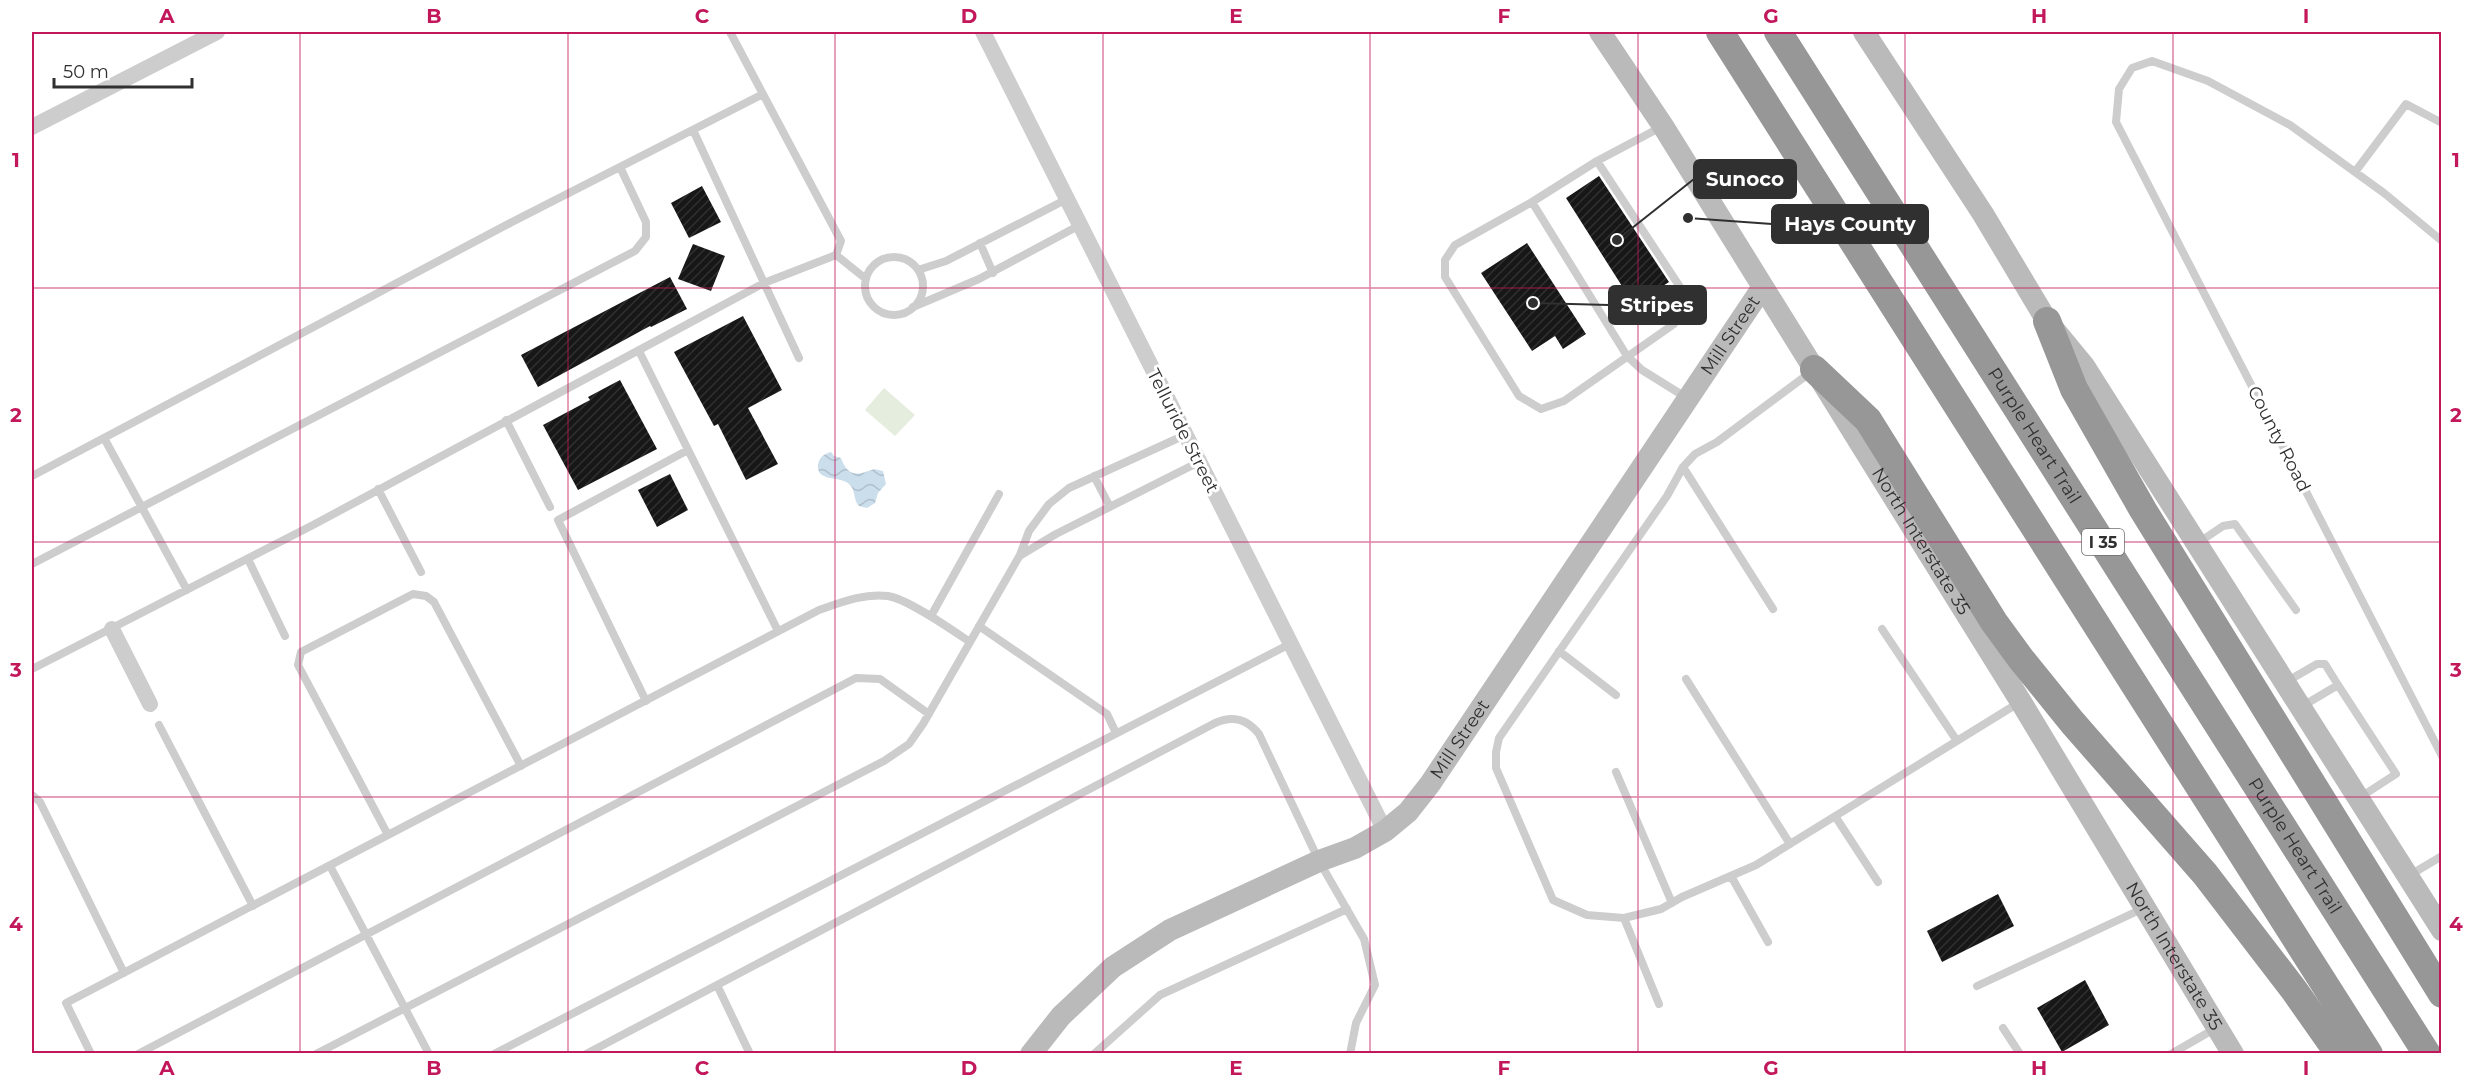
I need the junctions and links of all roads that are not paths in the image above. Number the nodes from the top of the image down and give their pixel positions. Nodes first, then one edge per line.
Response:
1 (217, 32) edge
2 (730, 32) edge
3 (983, 32) edge
4 (1600, 32) edge
5 (1720, 32) edge
6 (1778, 32) edge
7 (1864, 32) edge
8 (763, 94) junction
9 (2442, 123) edge
10 (1663, 126) junction
11 (32, 127) edge
12 (693, 130) junction
13 (1597, 161) junction
14 (620, 167) junction
15 (2355, 172) junction
16 (1067, 199) junction
17 (1532, 202) junction
18 (1080, 225) junction
19 (2442, 241) edge
20 (980, 243) junction
21 (836, 255) junction
22 (918, 270) junction
23 (993, 273) junction
24 (866, 279) junction
25 (764, 283) junction
26 (1762, 288) junction
27 (913, 307) junction
28 (2047, 321) junction
29 (639, 351) junction
30 (1627, 356) junction
31 (799, 358) dead end
32 (1814, 369) junction
33 (1689, 400) junction
34 (506, 420) junction
35 (1185, 435) junction
36 (104, 438) junction
37 (688, 450) junction
38 (1199, 462) junction
39 (1683, 467) junction
40 (32, 476) edge
41 (1094, 476) junction
42 (378, 489) junction
43 (999, 494) dead end
44 (141, 505) junction
45 (550, 507) dead end
46 (1110, 507) junction
47 (2198, 544) junction
48 (1020, 555) junction
49 (248, 559) junction
50 (32, 564) edge
51 (421, 572) dead end
52 (187, 590) junction
53 (1773, 609) dead end
54 (2296, 610) dead end
55 (931, 616) junction
56 (979, 626) junction
57 (112, 629) junction
58 (1882, 629) dead end
59 (778, 631) junction
60 (285, 636) dead end
61 (970, 642) junction
62 (1290, 644) junction
63 (1559, 651) junction
64 (32, 669) edge
65 (1686, 680) dead end
66 (2286, 682) junction
67 (2338, 685) junction
68 (1616, 695) dead end
69 (646, 701) junction
70 (2021, 702) junction
71 (150, 704) dead end
72 (2301, 707) junction
73 (929, 714) junction
74 (159, 725) dead end
75 (1116, 733) junction
76 (1957, 741) junction
77 (2442, 756) edge
78 (521, 766) junction
79 (1616, 772) dead end
80 (32, 795) edge
81 (2359, 799) junction
82 (1835, 816) junction
83 (1384, 831) junction
84 (388, 835) junction
85 (1790, 844) junction
86 (2442, 856) edge
87 (1319, 861) junction
88 (330, 866) junction
89 (1731, 876) junction
90 (2407, 876) junction
91 (1878, 882) dead end
92 (1672, 903) junction
93 (253, 906) junction
94 (2144, 908) junction
95 (1347, 909) junction
96 (1624, 918) junction
97 (2441, 927) edge
98 (366, 934) junction
99 (1768, 942) dead end
100 (124, 973) junction
101 (717, 985) junction
102 (1977, 986) dead end
103 (2442, 994) edge
104 (1659, 1004) dead end
105 (405, 1008) junction
106 (2003, 1028) dead end
107 (2217, 1028) junction
108 (91, 1053) edge
109 (138, 1053) edge
110 (316, 1053) edge
111 (429, 1053) edge
112 (494, 1053) edge
113 (586, 1053) edge
114 (750, 1053) edge
115 (1031, 1053) edge
116 (1094, 1053) edge
117 (1350, 1053) edge
118 (2020, 1053) edge
119 (2171, 1053) edge
120 (2233, 1053) edge
121 (2339, 1053) edge
122 (2368, 1053) edge
123 (2427, 1053) edge

1 - 11 street
2 - 8 lane
3 - 16 street, Telluride Street
4 - 10 main road, North Interstate 35
5 - 122 highway, I 35
6 - 123 highway, Purple Heart Trail / I 35
7 - 28 main road
8 - 12 lane
8 - 21 lane
9 - 15 lane
10 - 13 lane
10 - 26 main road, North Interstate 35
12 - 14 lane
12 - 25 lane
13 - 17 lane
13 - 30 lane
14 - 36 lane
14 - 44 lane
15 - 19 lane
15 - 77 lane, County Road
16 - 18 street, Telluride Street
16 - 20 lane
17 - 30 lane
17 - 30 lane
18 - 23 lane
18 - 35 street, Telluride Street
20 - 22 lane
20 - 23 lane
21 - 24 lane
21 - 25 lane
22 - 24 lane
22 - 27 lane
23 - 27 lane
24 - 27 lane
25 - 29 lane
25 - 31 lane
26 - 32 main road, North Interstate 35
26 - 33 main road, Mill Street
28 - 47 main road
28 - 103 highway
29 - 34 lane
29 - 37 lane
30 - 33 lane
32 - 39 lane
32 - 70 main road, North Interstate 35
32 - 121 highway
33 - 83 main road, Mill Street
34 - 42 lane
34 - 45 lane
35 - 38 street, Telluride Street
35 - 41 lane
36 - 40 lane
36 - 44 lane
37 - 59 lane
37 - 69 lane
38 - 46 lane
38 - 62 street, Telluride Street
39 - 53 lane
39 - 63 lane
41 - 46 lane
41 - 48 lane
42 - 49 lane
42 - 51 lane
43 - 55 lane
44 - 50 lane
44 - 52 lane
46 - 48 lane
47 - 54 lane
47 - 66 main road
48 - 56 lane
49 - 52 lane
49 - 60 lane
52 - 57 lane
55 - 59 lane
55 - 61 lane
56 - 61 lane
56 - 75 lane
57 - 64 lane
57 - 71 street
58 - 76 lane
59 - 69 lane
61 - 73 lane
62 - 75 lane
62 - 83 street, Telluride Street
63 - 68 lane
63 - 96 lane
65 - 85 lane
66 - 67 lane
66 - 72 main road
67 - 72 lane
67 - 81 lane
69 - 78 lane
70 - 76 lane
70 - 94 main road, North Interstate 35
72 - 81 main road
73 - 98 lane
73 - 105 lane
74 - 93 lane
75 - 112 lane
76 - 82 lane
78 - 84 lane
78 - 84 lane
79 - 92 lane
80 - 100 lane
81 - 90 main road
82 - 85 lane
82 - 91 lane
83 - 87 main road, Mill Street
84 - 88 lane
85 - 89 lane
86 - 90 lane
87 - 95 lane
87 - 101 lane
87 - 115 main road, Mill Street
88 - 93 lane
88 - 98 lane
89 - 92 lane
89 - 99 lane
90 - 97 main road
92 - 96 lane
93 - 100 lane
94 - 102 lane
94 - 107 main road, North Interstate 35
95 - 116 lane
95 - 117 lane
96 - 104 lane
98 - 105 lane
98 - 109 lane
100 - 108 lane
101 - 113 lane
101 - 114 lane
105 - 110 lane
105 - 111 lane
106 - 118 lane
107 - 119 lane
107 - 120 main road, North Interstate 35

